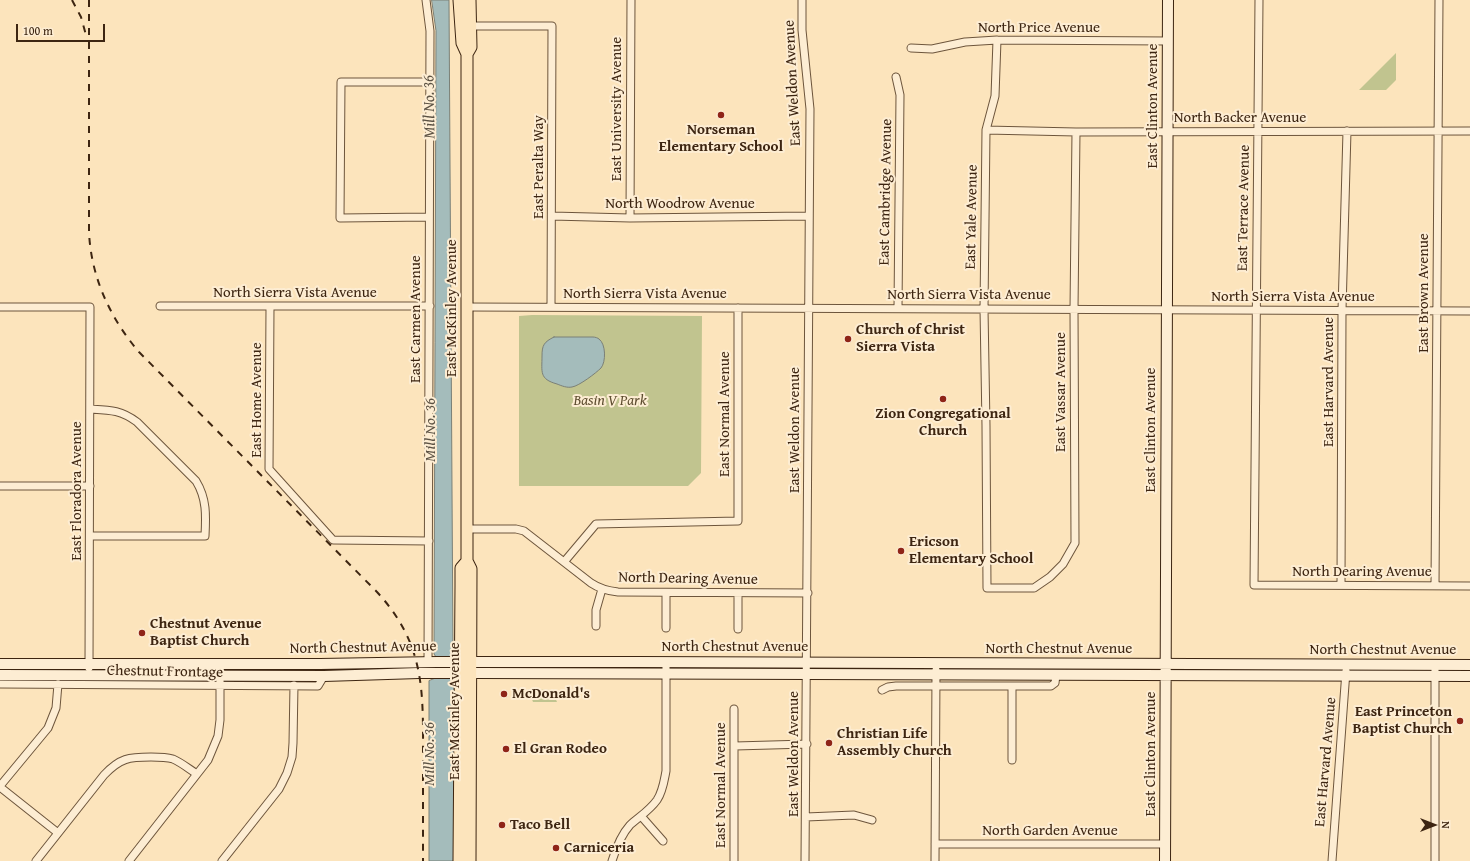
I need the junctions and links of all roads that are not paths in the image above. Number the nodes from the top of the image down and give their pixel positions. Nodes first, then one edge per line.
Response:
1 (426, 0) edge
2 (459, 0) edge
3 (470, 0) edge
4 (631, 0) edge
5 (802, 0) edge
6 (1168, 0) edge
7 (1259, 0) edge
8 (1439, 0) edge
9 (471, 26) junction
10 (997, 40) junction
11 (1168, 41) junction
12 (911, 48) dead end
13 (467, 54) junction
14 (896, 77) dead end
15 (430, 82) junction
16 (986, 130) junction
17 (1168, 130) junction
18 (1257, 130) junction
19 (1438, 130) junction
20 (1347, 131) junction
21 (1470, 131) edge
22 (1076, 132) junction
23 (552, 216) junction
24 (809, 216) junction
25 (429, 217) junction
26 (630, 218) junction
27 (160, 306) dead end
28 (430, 306) junction
29 (0, 307) edge
30 (270, 307) junction
31 (467, 307) junction
32 (551, 307) junction
33 (738, 308) junction
34 (809, 308) junction
35 (898, 308) junction
36 (984, 308) junction
37 (1074, 309) junction
38 (1166, 309) junction
39 (1255, 310) junction
40 (1342, 310) junction
41 (1436, 310) junction
42 (1470, 310) edge
43 (90, 409) junction
44 (0, 486) edge
45 (90, 486) junction
46 (467, 529) junction
47 (90, 536) junction
48 (429, 541) junction
49 (564, 562) junction
50 (1254, 585) joint
51 (1341, 585) junction
52 (1435, 586) junction
53 (1470, 586) edge
54 (987, 588) joint
55 (602, 589) junction
56 (666, 592) junction
57 (738, 593) junction
58 (808, 593) junction
59 (596, 626) dead end
60 (666, 628) dead end
61 (738, 629) dead end
62 (433, 662) junction
63 (640, 662) junction
64 (666, 662) junction
65 (807, 663) junction
66 (0, 664) edge
67 (89, 664) junction
68 (220, 664) junction
69 (320, 664) junction
70 (936, 664) junction
71 (1166, 664) junction
72 (1346, 665) junction
73 (1435, 665) junction
74 (1470, 665) edge
75 (460, 668) junction
76 (414, 674) junction
77 (572, 674) junction
78 (666, 674) junction
79 (807, 674) junction
80 (936, 674) junction
81 (0, 675) edge
82 (89, 675) junction
83 (1056, 675) junction
84 (1166, 675) junction
85 (286, 676) junction
86 (324, 676) junction
87 (1346, 676) junction
88 (1435, 676) junction
89 (1470, 676) edge
90 (220, 680) junction
91 (0, 684) edge
92 (58, 684) junction
93 (294, 686) junction
94 (936, 686) junction
95 (1012, 686) junction
96 (882, 690) dead end
97 (734, 709) dead end
98 (807, 744) junction
99 (735, 746) junction
100 (460, 752) junction
101 (1012, 760) dead end
102 (196, 774) junction
103 (0, 787) edge
104 (641, 816) junction
105 (806, 817) junction
106 (872, 820) dead end
107 (58, 833) junction
108 (663, 841) dead end
109 (935, 844) junction
110 (1166, 844) junction
111 (470, 856) edge
112 (36, 861) edge
113 (129, 861) edge
114 (222, 861) edge
115 (459, 861) edge
116 (612, 861) edge
117 (734, 861) edge
118 (805, 861) edge
119 (935, 861) edge
120 (1165, 861) edge
121 (1332, 861) edge
122 (1435, 861) edge

1 - 15 street, East Carmen Avenue
2 - 13 main road, East McKinley Avenue
3 - 9 main road, East McKinley Avenue
4 - 26 street, East University Avenue
5 - 24 street, East Weldon Avenue
6 - 11 main road, East Clinton Avenue
7 - 18 street, East Terrace Avenue
8 - 19 street, East Brown Avenue
9 - 13 main road, East McKinley Avenue
9 - 23 street, East Peralta Way
10 - 11 street, North Price Avenue
10 - 12 street, North Price Avenue
10 - 16 street, East Yale Avenue
11 - 17 main road, East Clinton Avenue
13 - 31 main road, East McKinley Avenue
14 - 35 street, East Cambridge Avenue
15 - 25 street, East Carmen Avenue
15 - 25 street
16 - 22 street, North Backer Avenue
16 - 36 street, East Yale Avenue
17 - 18 street, North Backer Avenue
17 - 22 street, North Backer Avenue
17 - 38 main road, East Clinton Avenue
18 - 20 street, North Backer Avenue
18 - 39 street, East Terrace Avenue
19 - 20 street, North Backer Avenue
19 - 21 street, North Backer Avenue
19 - 41 street, East Brown Avenue
20 - 40 street, East Harvard Avenue
22 - 37 street, East Vassar Avenue
23 - 26 street, North Woodrow Avenue
23 - 32 street, East Peralta Way
24 - 26 street, North Woodrow Avenue
24 - 34 street, East Weldon Avenue
25 - 28 street, East Carmen Avenue
27 - 30 street, North Sierra Vista Avenue
28 - 30 street, North Sierra Vista Avenue
28 - 48 street, East Carmen Avenue
29 - 43 street, East Floradora Avenue
30 - 48 street, East Home Avenue
31 - 32 street, North Sierra Vista Avenue
31 - 46 main road, East McKinley Avenue
32 - 33 street, North Sierra Vista Avenue
33 - 34 street, North Sierra Vista Avenue
33 - 49 street, East Normal Avenue
34 - 35 street, North Sierra Vista Avenue
34 - 58 street, East Weldon Avenue
35 - 36 street, North Sierra Vista Avenue
36 - 37 street, North Sierra Vista Avenue
36 - 54 street, East Yale Avenue
37 - 38 street, North Sierra Vista Avenue
37 - 54 street, East Vassar Avenue
38 - 39 street, North Sierra Vista Avenue
38 - 71 main road, East Clinton Avenue
39 - 40 street, North Sierra Vista Avenue
39 - 50 street, East Terrace Avenue
40 - 41 street, North Sierra Vista Avenue
40 - 51 street, East Harvard Avenue
41 - 42 street, North Sierra Vista Avenue
41 - 52 street, East Brown Avenue
43 - 45 street, East Floradora Avenue
43 - 47 street
44 - 45 street
45 - 47 street, East Floradora Avenue
46 - 49 street, North Dearing Avenue
46 - 75 main road, East McKinley Avenue
47 - 67 street, East Floradora Avenue
48 - 62 street, East Carmen Avenue
49 - 55 street, North Dearing Avenue
50 - 51 street, North Dearing Avenue
51 - 52 street, North Dearing Avenue
52 - 53 street, North Dearing Avenue
55 - 56 street, North Dearing Avenue
55 - 59 street
56 - 57 street, North Dearing Avenue
56 - 60 street
57 - 58 street, North Dearing Avenue
57 - 61 street
58 - 65 street, East Weldon Avenue
62 - 69 main road, North Chestnut Avenue
62 - 75 main road, North Chestnut Avenue
62 - 76 main road
63 - 64 main road, North Chestnut Avenue
63 - 75 main road, North Chestnut Avenue
63 - 77 main road
64 - 65 main road, North Chestnut Avenue
64 - 78 street
65 - 70 main road, North Chestnut Avenue
65 - 79 street, East Weldon Avenue
66 - 67 main road, North Chestnut Avenue
67 - 68 main road, North Chestnut Avenue
67 - 82 street, East Floradora Avenue
68 - 69 main road, North Chestnut Avenue
68 - 90 street
69 - 85 main road
70 - 71 main road, North Chestnut Avenue
70 - 80 street
71 - 72 main road, North Chestnut Avenue
71 - 84 main road, East Clinton Avenue
72 - 73 main road, North Chestnut Avenue
72 - 87 street, East Harvard Avenue
73 - 74 main road, North Chestnut Avenue
73 - 88 street
75 - 76 main road, North Chestnut Avenue
75 - 77 main road, North Chestnut Avenue
75 - 100 main road, East McKinley Avenue
75 - 111 main road, East McKinley Avenue
76 - 86 main road, North Chestnut Avenue
77 - 78 main road, North Chestnut Avenue
78 - 79 main road, North Chestnut Avenue
78 - 104 street
79 - 80 main road, North Chestnut Avenue
79 - 98 street, East Weldon Avenue
80 - 83 main road, North Chestnut Avenue
80 - 94 street
81 - 82 main road, North Chestnut Avenue
82 - 90 main road, North Chestnut Avenue
83 - 84 main road, North Chestnut Avenue
83 - 95 street, North Chestnut Avenue
84 - 87 main road, North Chestnut Avenue
84 - 110 main road, East Clinton Avenue
85 - 86 main road, North Chestnut Avenue
85 - 90 main road, North Chestnut Avenue
86 - 93 street, Chestnut Frontage
87 - 88 main road, North Chestnut Avenue
87 - 121 street, East Harvard Avenue
88 - 89 main road, North Chestnut Avenue
88 - 122 street
90 - 92 street, Chestnut Frontage
90 - 93 street, Chestnut Frontage
90 - 102 street
91 - 92 street, Chestnut Frontage
92 - 103 street
93 - 114 street
94 - 95 street, North Chestnut Avenue
94 - 96 street, North Chestnut Avenue
94 - 109 street
95 - 101 street
97 - 99 street, East Normal Avenue
98 - 99 street
98 - 105 street, East Weldon Avenue
99 - 117 street, East Normal Avenue
100 - 111 main road
100 - 115 main road, East McKinley Avenue
102 - 107 street
102 - 113 street
103 - 107 street
104 - 108 street
104 - 116 street
105 - 106 street
105 - 118 street, East Weldon Avenue
107 - 112 street
109 - 110 street, North Garden Avenue
109 - 119 street
110 - 120 main road, East Clinton Avenue

